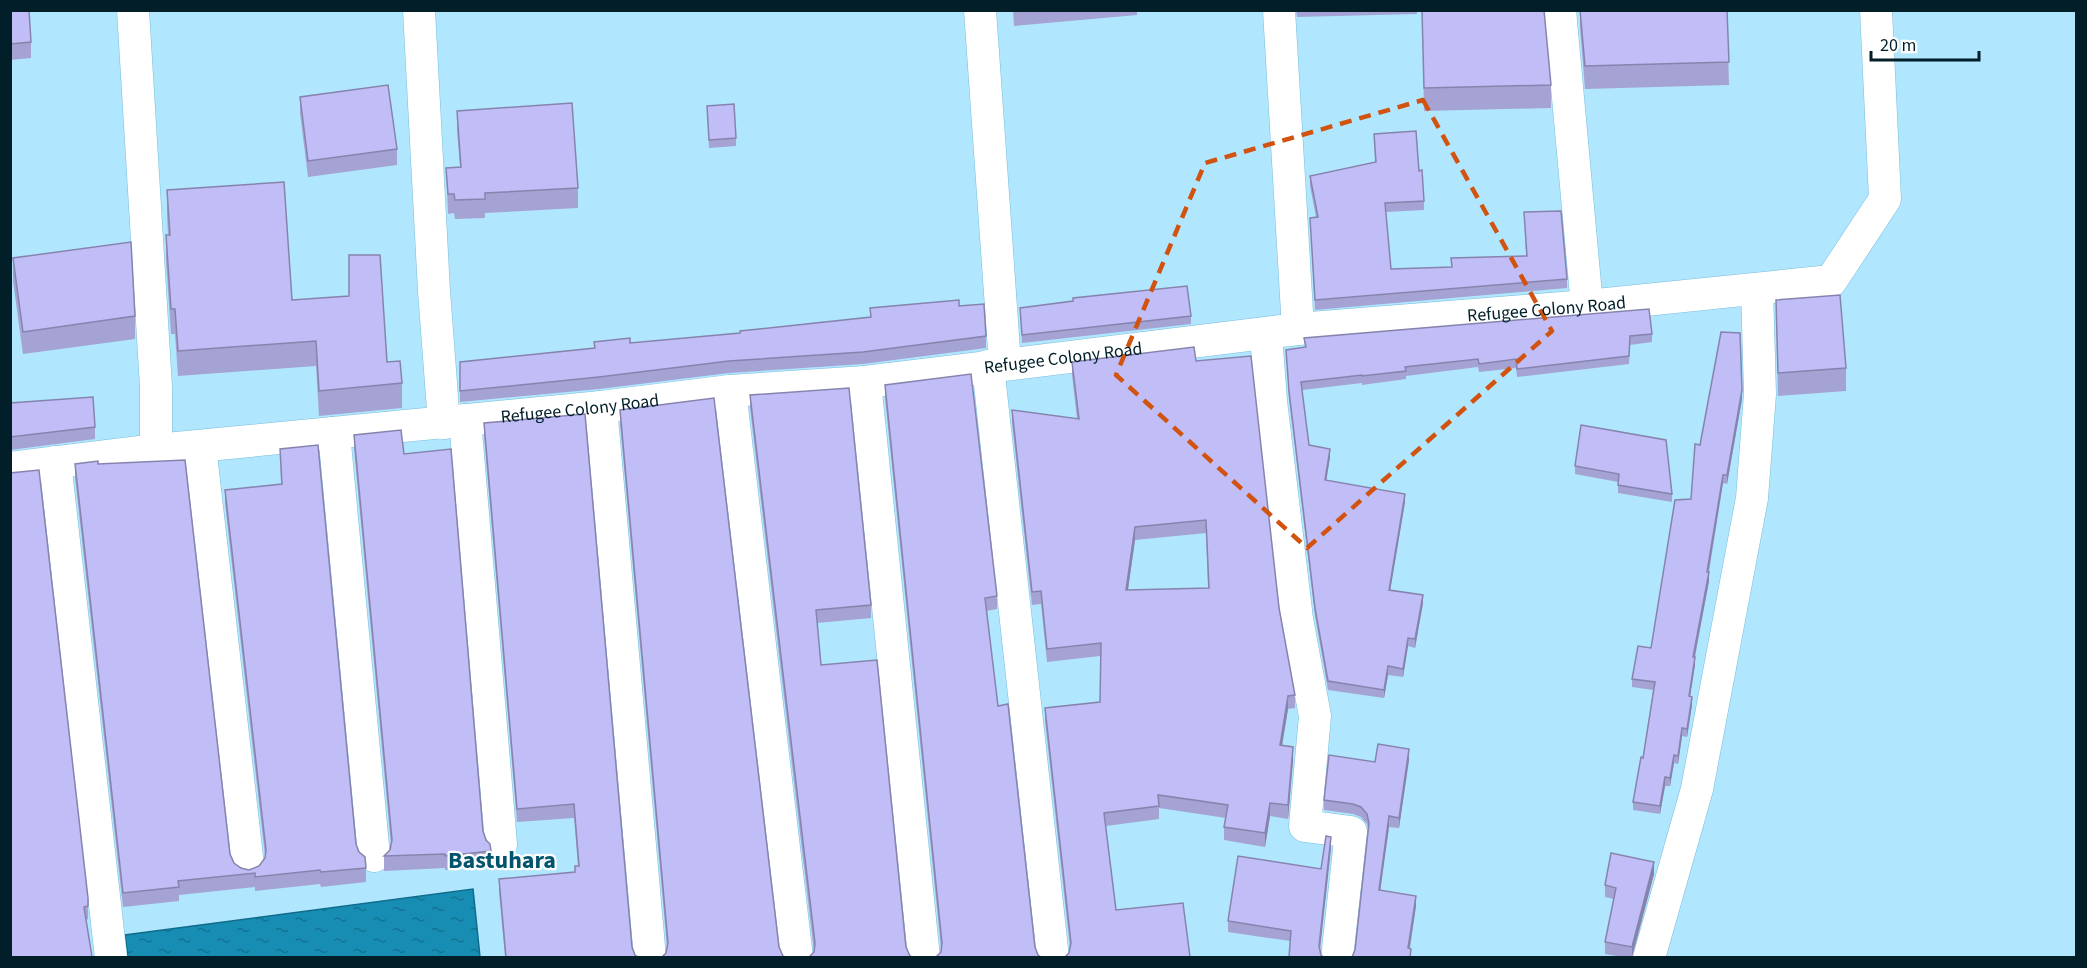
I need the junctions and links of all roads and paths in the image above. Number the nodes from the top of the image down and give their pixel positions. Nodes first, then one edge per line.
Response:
1 (133, 10) edge
2 (419, 10) edge
3 (980, 10) edge
4 (1280, 10) edge
5 (1560, 10) edge
6 (1876, 10) edge
7 (1757, 289) junction
8 (1587, 306) junction
9 (1298, 329) junction
10 (1266, 334) junction
11 (997, 365) junction
12 (865, 382) junction
13 (730, 391) junction
14 (601, 407) junction
15 (455, 421) junction
16 (334, 433) junction
17 (200, 446) junction
18 (156, 450) junction
19 (55, 462) junction
20 (10, 468) edge
21 (501, 844) dead end
22 (374, 856) dead end
23 (248, 866) dead end
24 (111, 957) edge
25 (650, 957) edge
26 (797, 957) edge
27 (924, 957) edge
28 (1053, 957) edge
29 (1337, 957) edge
30 (1649, 957) edge

1 - 18 street
2 - 15 street
3 - 11 street
4 - 9 street
5 - 8 street
6 - 7 street, Refugee Colony Road
7 - 8 street, Refugee Colony Road
7 - 30 street
8 - 9 street, Refugee Colony Road
9 - 10 street, Refugee Colony Road
10 - 11 street, Refugee Colony Road
10 - 29 street
11 - 12 street, Refugee Colony Road
11 - 28 street
12 - 13 street, Refugee Colony Road
12 - 27 street
13 - 14 street, Refugee Colony Road
13 - 26 street
14 - 15 street, Refugee Colony Road
14 - 25 street
15 - 16 street, Refugee Colony Road
15 - 21 street
16 - 17 street, Refugee Colony Road
16 - 22 street
17 - 18 street, Refugee Colony Road
17 - 23 street
18 - 19 street, Refugee Colony Road
19 - 20 street, Refugee Colony Road
19 - 24 street

